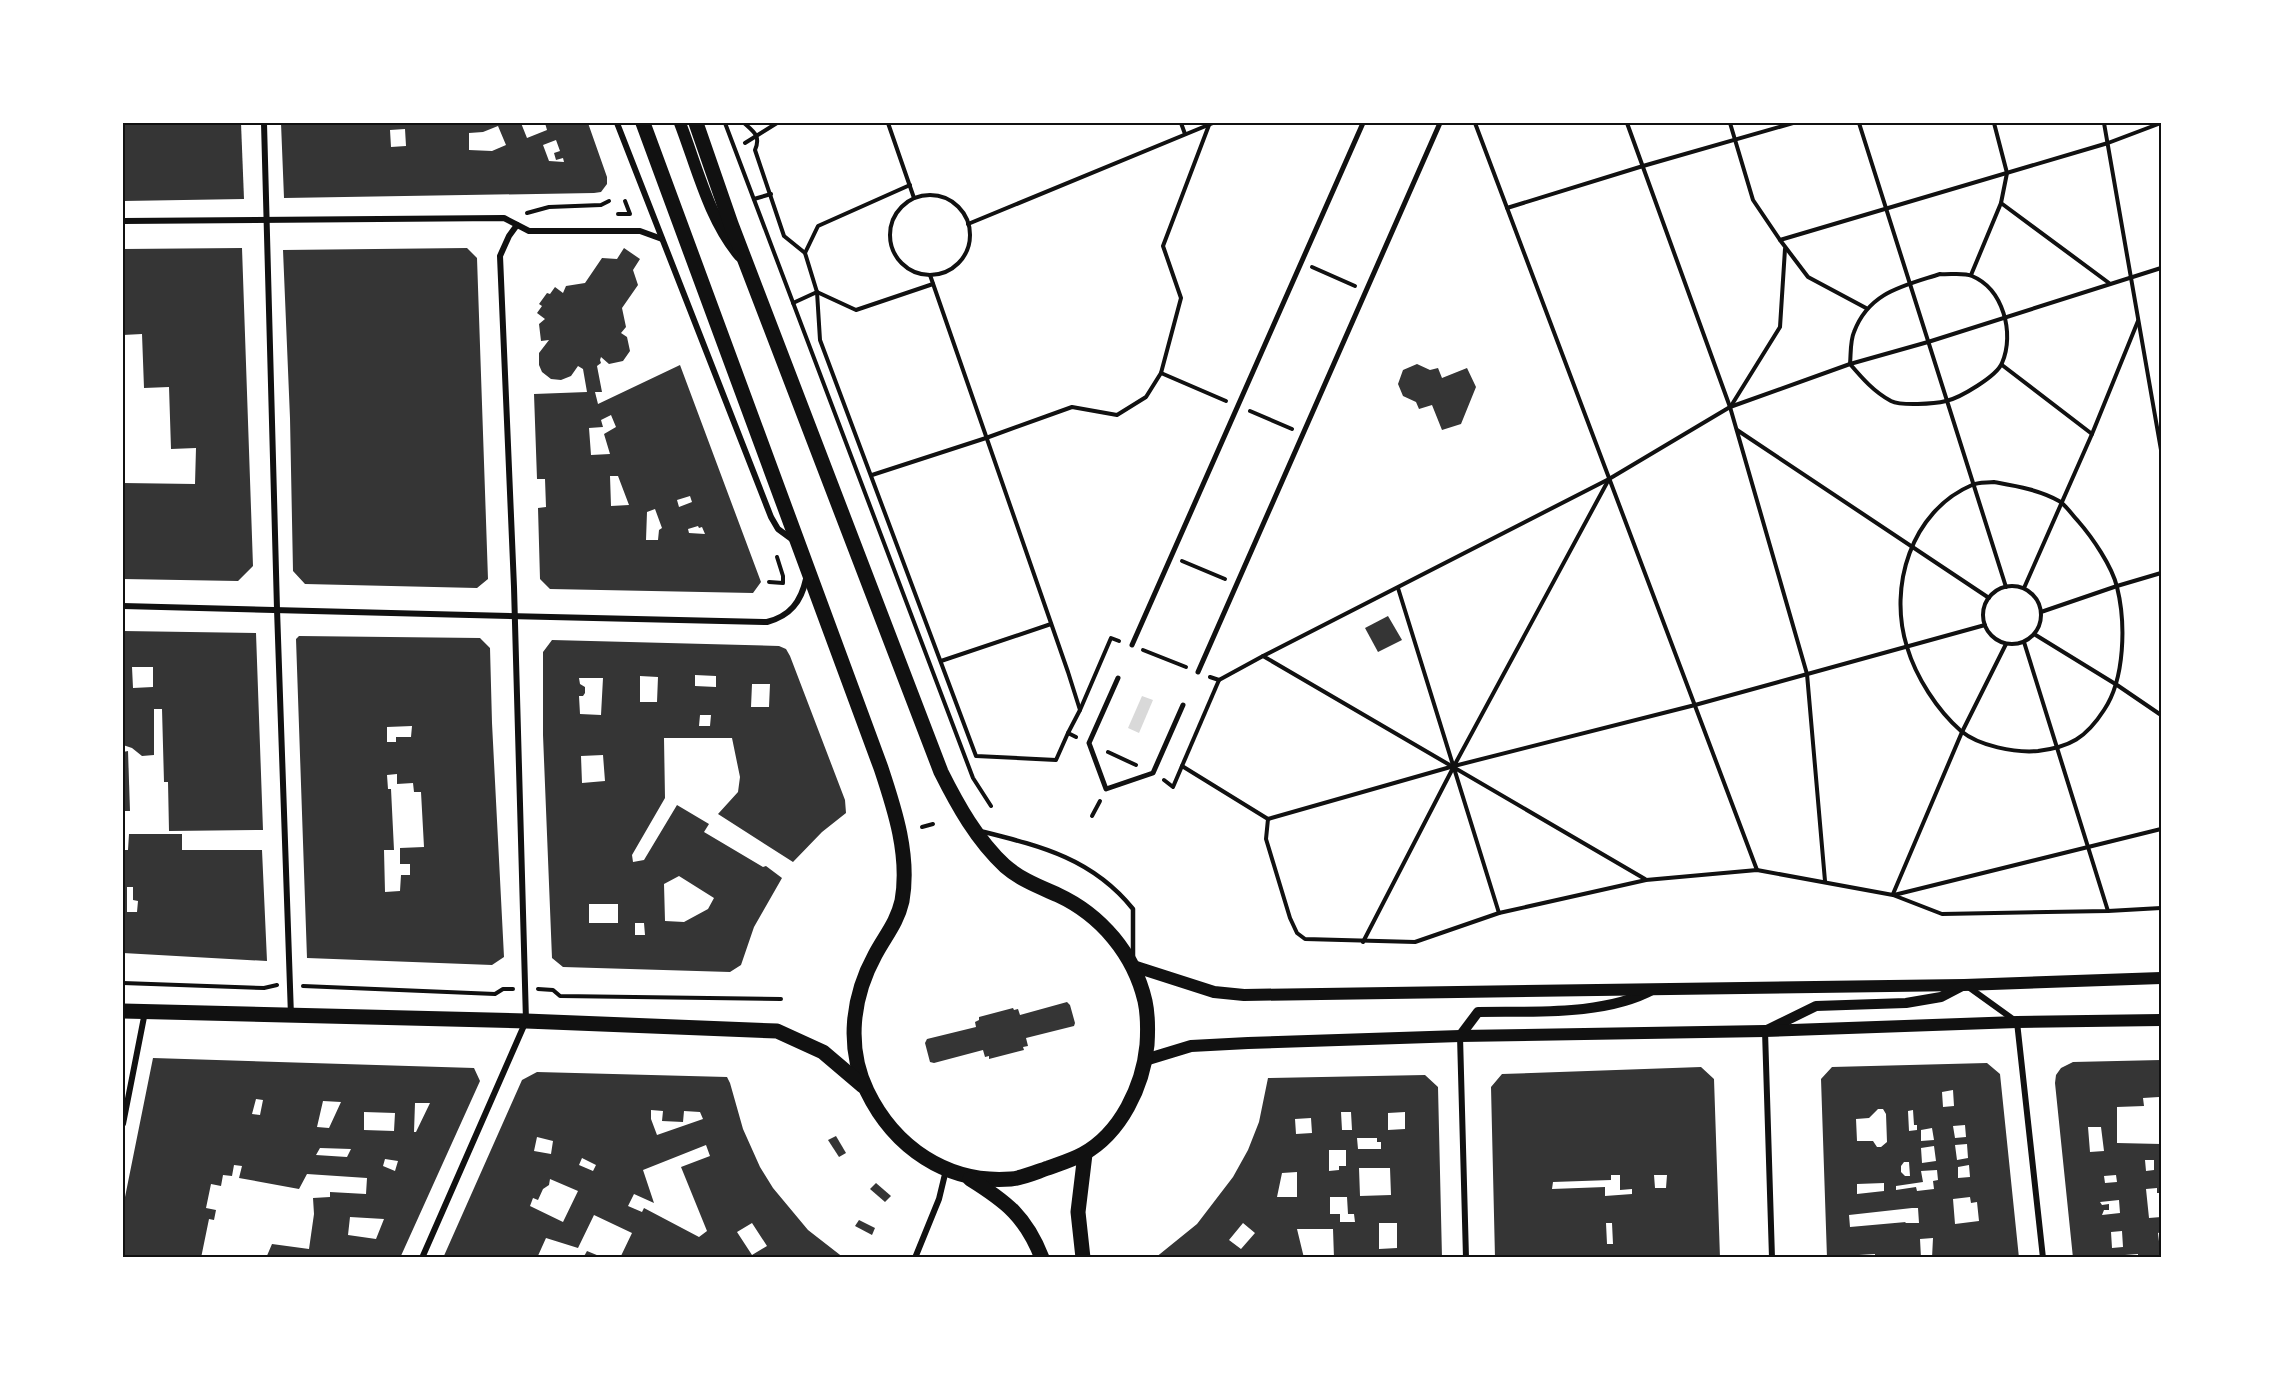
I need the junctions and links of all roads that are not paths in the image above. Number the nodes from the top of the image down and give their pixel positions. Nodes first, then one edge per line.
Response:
1 (264, 123) edge
2 (617, 123) edge
3 (643, 123) edge
4 (680, 123) edge
5 (696, 123) edge
6 (1363, 123) edge
7 (1440, 123) edge
8 (267, 220) junction
9 (123, 221) edge
10 (517, 225) junction
11 (662, 239) junction
12 (747, 263) junction
13 (797, 543) junction
14 (808, 573) junction
15 (123, 606) edge
16 (277, 609) junction
17 (514, 617) junction
18 (1132, 645) road end
19 (1198, 672) road end
20 (1118, 678) dead end
21 (1184, 705) dead end
22 (974, 830) junction
23 (1133, 966) junction
24 (2161, 978) edge
25 (1964, 985) junction
26 (1655, 989) junction
27 (123, 1011) edge
28 (145, 1012) junction
29 (291, 1016) junction
30 (2161, 1020) edge
31 (526, 1021) junction
32 (2017, 1022) junction
33 (1765, 1032) junction
34 (1460, 1036) junction
35 (1145, 1060) junction
36 (866, 1088) junction
37 (123, 1124) edge
38 (1085, 1154) junction
39 (946, 1169) junction
40 (962, 1175) junction
41 (423, 1258) edge
42 (915, 1258) edge
43 (1042, 1258) edge
44 (1083, 1258) edge
45 (1466, 1258) edge
46 (1772, 1258) edge
47 (2043, 1258) edge

1 - 8 street
2 - 11 street
3 - 13 main road
4 - 12 main road
5 - 12 main road
6 - 18 street
7 - 19 street
8 - 9 street
8 - 10 street
8 - 16 street
10 - 11 street
10 - 17 street
11 - 13 street
12 - 22 main road
13 - 14 main road
14 - 17 street
14 - 36 main road
15 - 16 street
16 - 17 street
16 - 29 street
17 - 31 street
20 - 21 street
22 - 23 main road
22 - 23 lane
23 - 26 main road
23 - 35 main road
24 - 25 main road
25 - 26 main road
25 - 32 street
25 - 33 street
26 - 34 street
27 - 28 main road
28 - 29 main road
28 - 37 street
29 - 31 main road
30 - 32 main road
31 - 36 main road
31 - 41 street
32 - 33 main road
32 - 47 street
33 - 34 main road
33 - 46 street
34 - 35 main road
34 - 45 street
35 - 38 main road
36 - 39 main road
38 - 40 main road
38 - 44 main road
39 - 40 main road
39 - 42 street
40 - 43 main road

